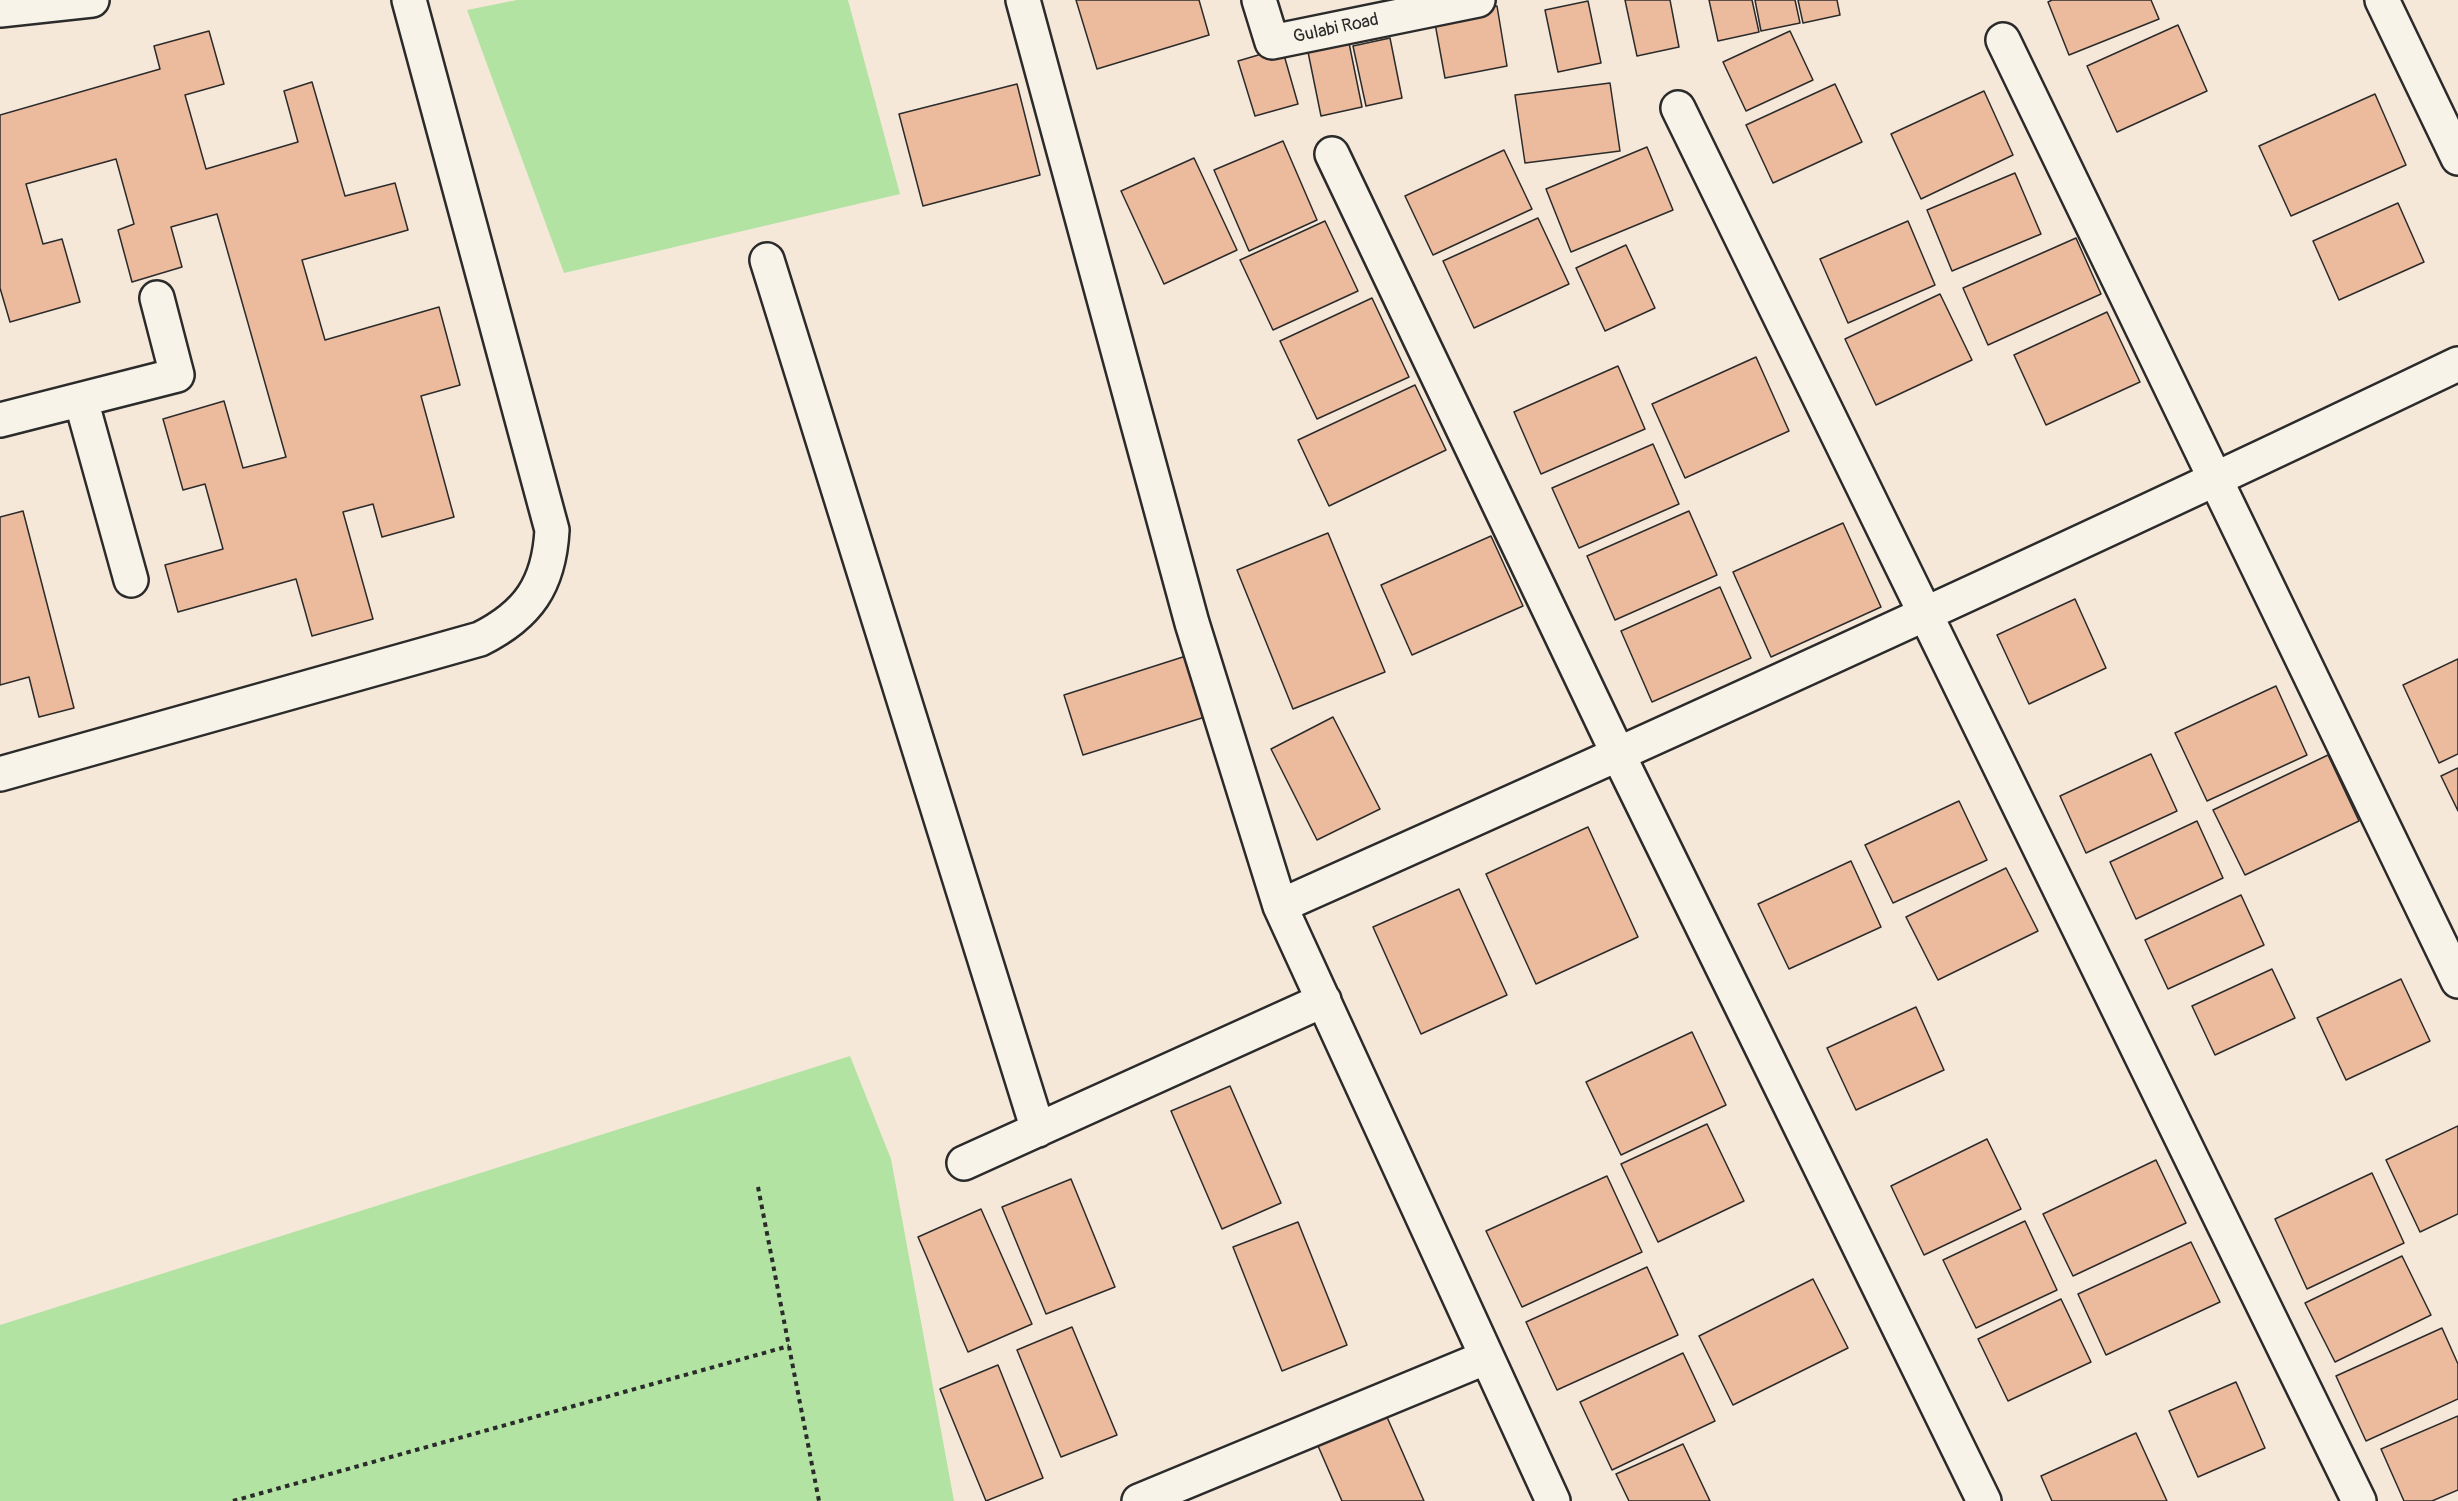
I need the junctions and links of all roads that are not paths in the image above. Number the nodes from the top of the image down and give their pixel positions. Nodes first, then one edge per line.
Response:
1 (92, 0) edge
2 (409, 0) edge
3 (1023, 0) edge
4 (1259, 0) edge
5 (1478, 0) edge
6 (2382, 0) edge
7 (0, 10) edge
8 (2003, 40) dead end
9 (1678, 108) dead end
10 (1332, 154) dead end
11 (2458, 158) edge
12 (767, 260) dead end
13 (157, 298) dead end
14 (2458, 364) edge
15 (81, 399) junction
16 (0, 420) edge
17 (2216, 480) junction
18 (131, 580) dead end
19 (1926, 613) junction
20 (1619, 756) junction
21 (0, 774) edge
22 (1280, 906) junction
23 (2458, 981) edge
24 (1324, 1000) junction
25 (1038, 1130) junction
26 (964, 1163) dead end
27 (1487, 1357) junction
28 (1139, 1501) edge
29 (1553, 1501) edge
30 (1984, 1501) edge
31 (2359, 1501) edge

1 - 7 street
2 - 21 street
3 - 22 street
4 - 5 street, Gulabi Road
6 - 11 street
8 - 17 street
9 - 19 street
10 - 20 street
12 - 25 street
13 - 15 street
14 - 17 street
15 - 16 street
15 - 18 street
17 - 19 street
17 - 23 street
19 - 20 street
19 - 31 street
20 - 22 street
20 - 30 street
22 - 24 street
24 - 25 street
24 - 27 street
25 - 26 street
27 - 28 street
27 - 29 street

